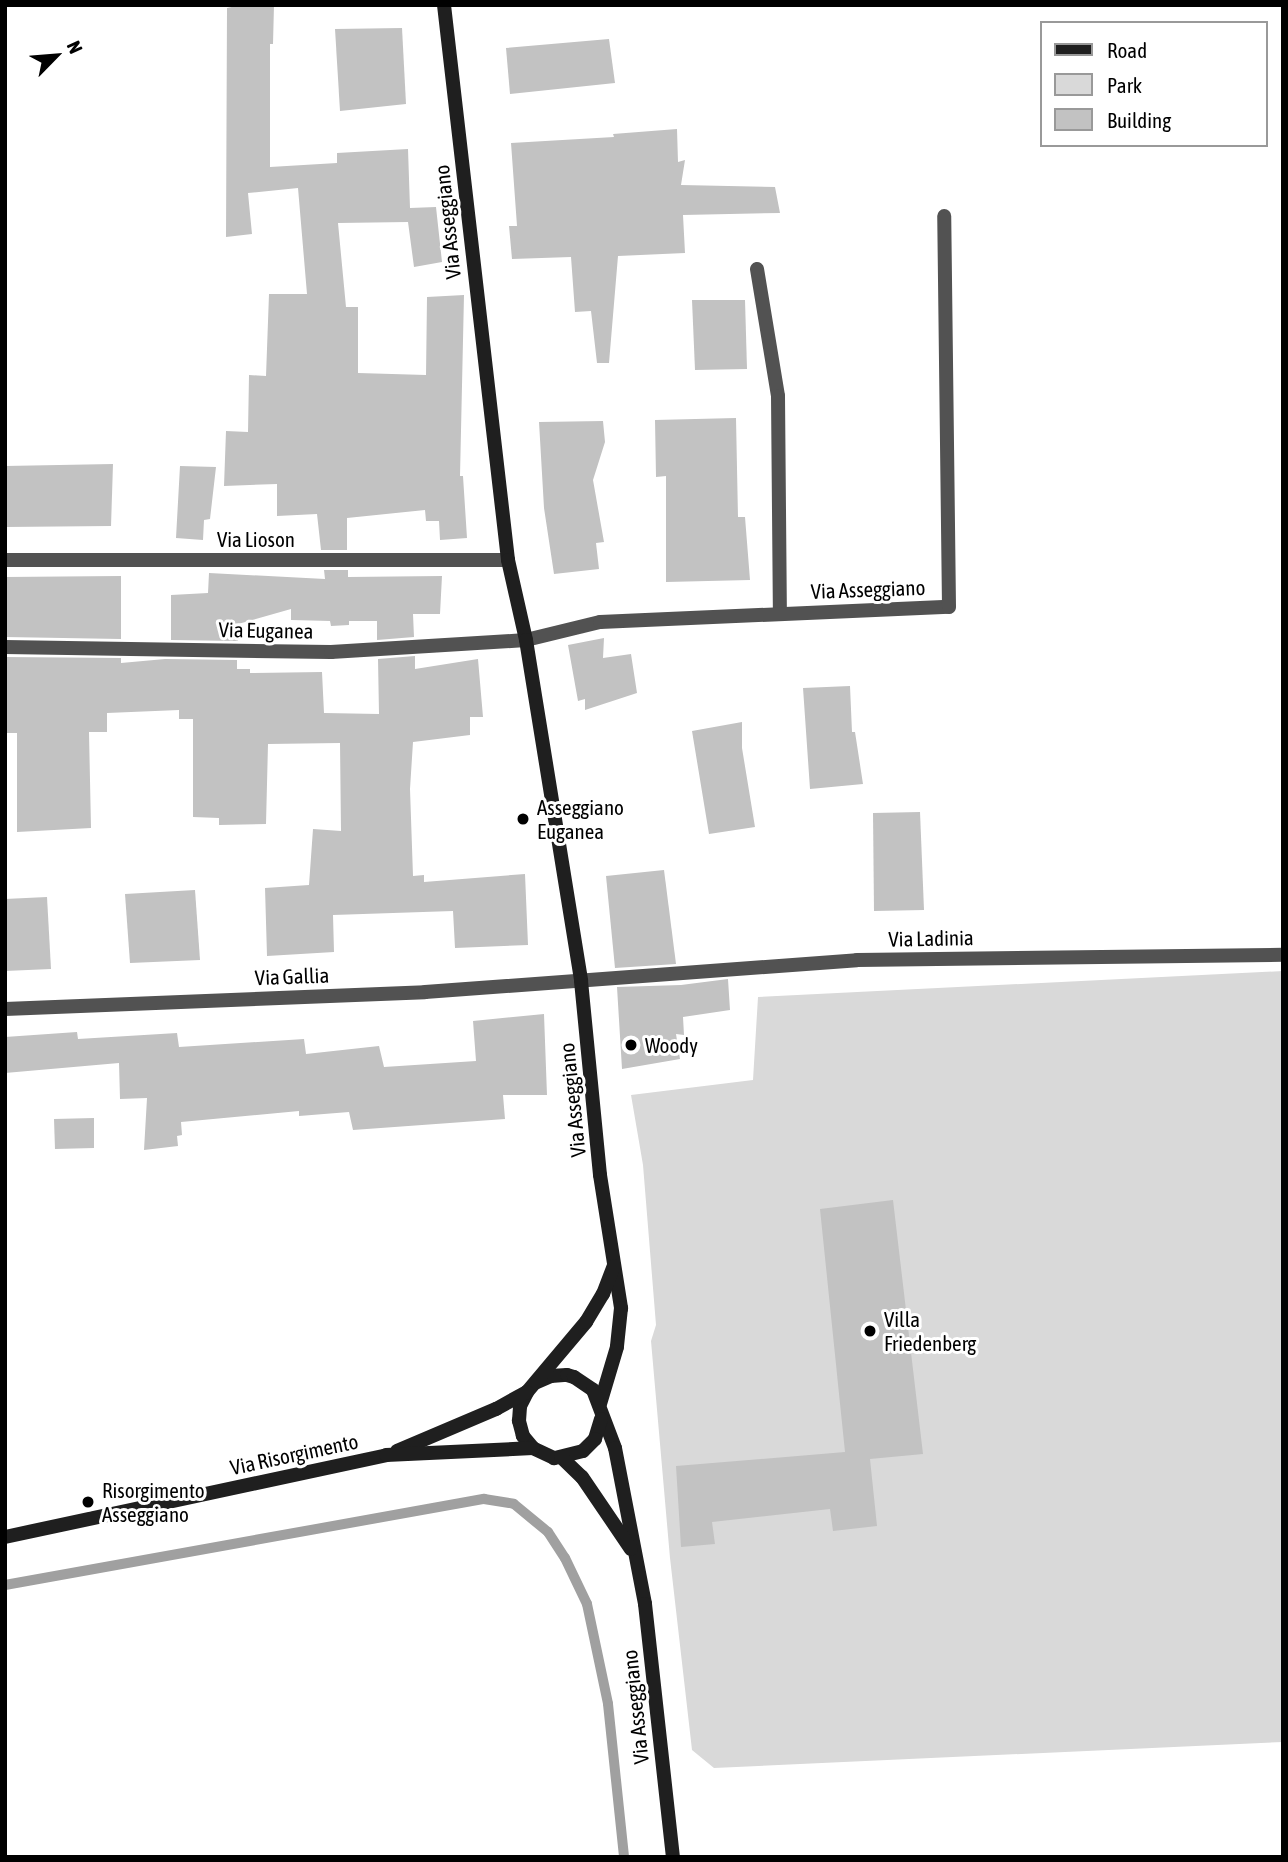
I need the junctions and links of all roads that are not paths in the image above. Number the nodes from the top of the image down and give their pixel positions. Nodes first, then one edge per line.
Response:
1 (444, 5) edge
2 (944, 216) dead end
3 (757, 269) dead end
4 (5, 560) edge
5 (508, 560) junction
6 (780, 614) junction
7 (526, 640) junction
8 (5, 647) edge
9 (1283, 956) edge
10 (581, 981) junction
11 (5, 1009) edge
12 (615, 1265) junction
13 (532, 1387) junction
14 (600, 1404) junction
15 (601, 1419) junction
16 (533, 1448) junction
17 (386, 1455) junction
18 (561, 1457) junction
19 (5, 1537) edge
20 (634, 1553) junction
21 (673, 1857) edge

1 - 5 street, Via Asseggiano
2 - 6 street, Via Asseggiano
3 - 6 street
4 - 5 street, Via Lioson
5 - 7 street, Via Asseggiano
6 - 7 street, Via Asseggiano
7 - 8 street, Via Euganea
7 - 10 street, Via Asseggiano
9 - 10 street, Via Ladinia
10 - 11 street, Via Gallia
10 - 12 street, Via Asseggiano
12 - 13 street
12 - 14 street, Via Asseggiano
13 - 14 street
13 - 16 street
13 - 17 street, Via Risorgimento
14 - 15 street, Via Asseggiano
15 - 18 street
15 - 20 street, Via Asseggiano
16 - 17 street, Via Risorgimento
16 - 18 street, Via Asseggiano
17 - 19 street, Via Risorgimento
18 - 20 street, Via Asseggiano
20 - 21 street, Via Asseggiano

